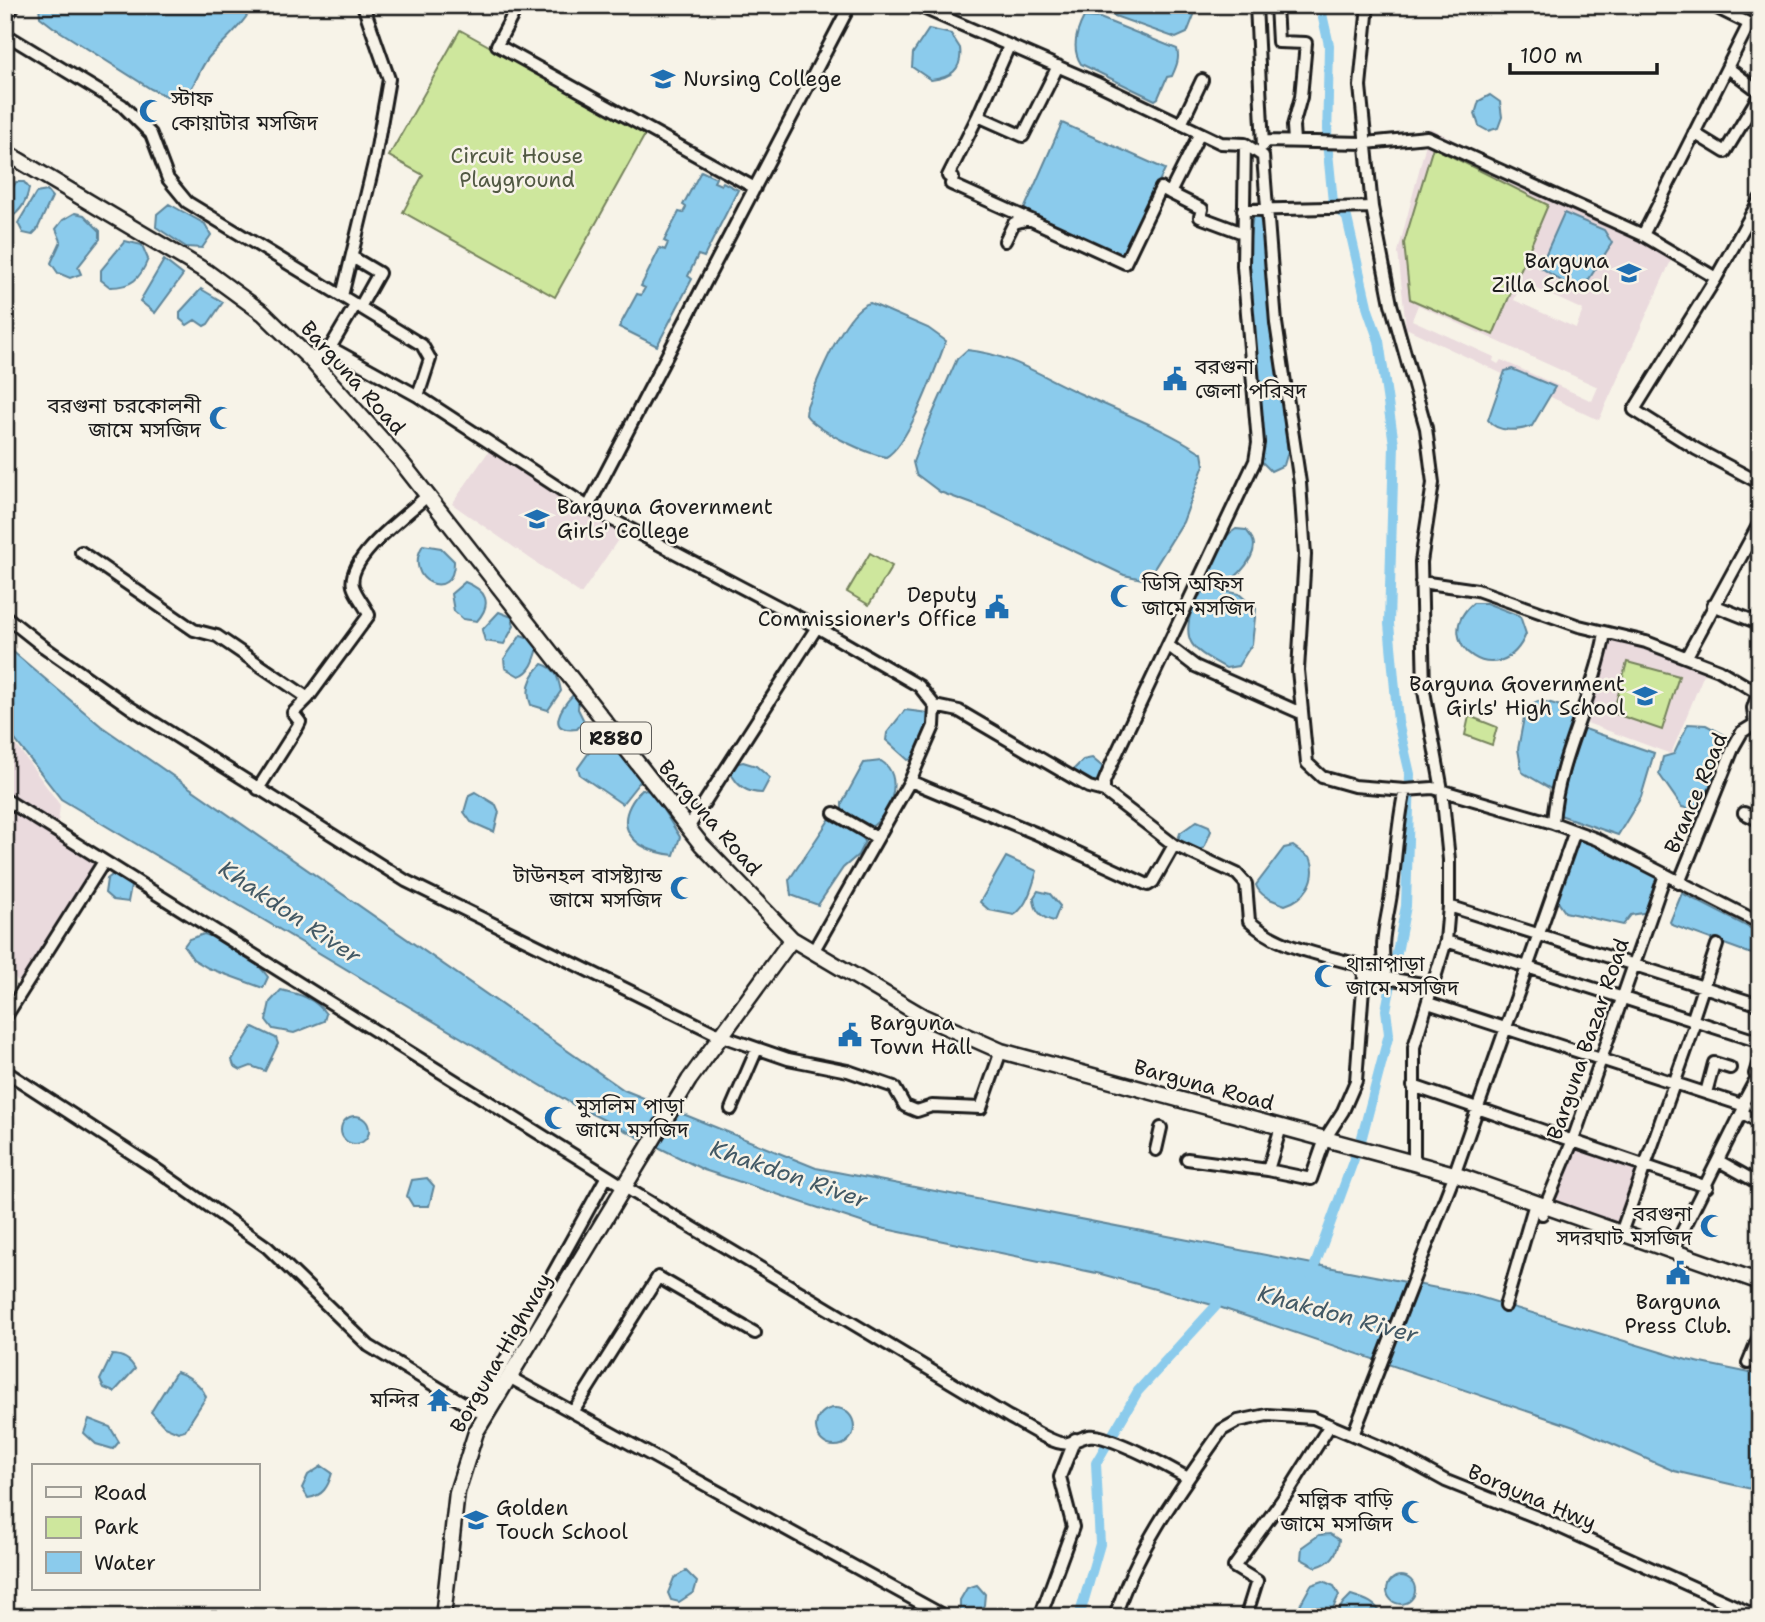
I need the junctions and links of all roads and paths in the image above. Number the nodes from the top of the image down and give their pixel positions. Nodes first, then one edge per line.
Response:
1 (14, 5) edge
2 (363, 5) edge
3 (518, 5) edge
4 (850, 5) edge
5 (916, 5) edge
6 (1256, 5) edge
7 (1276, 5) edge
8 (1367, 5) edge
9 (1711, 5) edge
10 (5, 20) edge
11 (1749, 24) junction
12 (1760, 29) edge
13 (5, 33) edge
14 (1009, 46) junction
15 (1058, 66) junction
16 (1728, 68) junction
17 (1202, 80) dead end
18 (1760, 93) edge
19 (978, 116) junction
20 (1181, 124) junction
21 (1694, 132) junction
22 (1200, 133) junction
23 (1263, 141) junction
24 (1294, 141) junction
25 (1366, 143) junction
26 (1245, 144) junction
27 (5, 152) edge
28 (1263, 156) junction
29 (755, 188) junction
30 (1170, 193) junction
31 (1760, 200) edge
32 (1372, 206) junction
33 (1268, 208) junction
34 (1243, 210) junction
35 (1029, 219) junction
36 (1243, 233) junction
37 (1643, 235) junction
38 (1005, 241) dead end
39 (352, 257) junction
40 (1716, 278) junction
41 (342, 296) junction
42 (358, 305) junction
43 (330, 348) junction
44 (311, 360) junction
45 (418, 396) junction
46 (1760, 483) edge
47 (427, 496) junction
48 (588, 507) junction
49 (1760, 522) edge
50 (81, 552) dead end
51 (1422, 582) junction
52 (1713, 606) junction
53 (5, 616) edge
54 (1760, 620) edge
55 (817, 627) junction
56 (1605, 633) junction
57 (1168, 646) junction
58 (1687, 656) junction
59 (308, 698) junction
60 (935, 706) junction
61 (1301, 713) junction
62 (1757, 725) edge
63 (910, 781) junction
64 (258, 789) junction
65 (1438, 789) junction
66 (1405, 790) junction
67 (1104, 791) junction
68 (5, 799) edge
69 (834, 813) dead end
70 (1744, 813) dead end
71 (1760, 821) edge
72 (1553, 823) junction
73 (688, 828) junction
74 (1575, 831) junction
75 (877, 838) junction
76 (1174, 845) junction
77 (103, 863) junction
78 (1665, 875) junction
79 (1679, 883) junction
80 (1449, 906) junction
81 (1760, 923) edge
82 (1537, 936) junction
83 (792, 939) junction
84 (1446, 941) junction
85 (1717, 945) dead end
86 (814, 950) junction
87 (1635, 964) junction
88 (1527, 967) junction
89 (1364, 974) junction
90 (1386, 976) junction
91 (1428, 983) junction
92 (1703, 986) junction
93 (1624, 998) junction
94 (1427, 1003) junction
95 (1760, 1005) edge
96 (5, 1018) edge
97 (1694, 1021) junction
98 (1505, 1029) junction
99 (719, 1035) junction
100 (1760, 1042) edge
101 (757, 1049) junction
102 (1001, 1051) junction
103 (1760, 1058) edge
104 (1602, 1059) junction
105 (1730, 1068) dead end
106 (5, 1072) edge
107 (1674, 1082) junction
108 (1413, 1086) junction
109 (1706, 1093) junction
110 (1478, 1106) junction
111 (1742, 1109) junction
112 (731, 1110) dead end
113 (1760, 1122) edge
114 (1281, 1127) junction
115 (1161, 1128) dead end
116 (1325, 1139) junction
117 (1573, 1140) junction
118 (1156, 1150) dead end
119 (1187, 1159) dead end
120 (1719, 1161) junction
121 (1414, 1163) junction
122 (1644, 1164) junction
123 (1268, 1170) junction
124 (607, 1176) junction
125 (1453, 1177) junction
126 (1760, 1184) edge
127 (623, 1186) junction
128 (1707, 1187) junction
129 (1540, 1210) junction
130 (1621, 1233) junction
131 (1673, 1250) junction
132 (1760, 1282) edge
133 (1760, 1288) edge
134 (1506, 1306) dead end
135 (755, 1333) dead end
136 (1760, 1334) edge
137 (1748, 1363) dead end
138 (509, 1377) junction
139 (573, 1412) junction
140 (1330, 1425) junction
141 (1353, 1435) junction
142 (1075, 1439) junction
143 (1188, 1478) junction
144 (443, 1617) edge
145 (946, 1617) edge
146 (1040, 1617) edge
147 (1115, 1617) edge
148 (1253, 1617) edge
149 (1759, 1617) edge

1 - 10 street
2 - 39 street
3 - 29 street
4 - 29 street
5 - 14 street
6 - 23 street
7 - 24 street
8 - 25 street
9 - 11 street
11 - 12 street
11 - 16 street
13 - 41 street
14 - 15 street
14 - 19 street
15 - 19 street
15 - 20 street
16 - 18 street
16 - 21 street
17 - 20 street
18 - 21 street
19 - 35 street
20 - 22 street
21 - 37 street
22 - 26 street
22 - 30 street
23 - 24 street
23 - 28 street
24 - 25 street
25 - 32 street
25 - 37 street
26 - 28 street
26 - 34 street
27 - 44 main road, Barguna Road / R880
28 - 33 street
29 - 48 street
30 - 35 street
30 - 36 street
31 - 40 street
32 - 33 street
32 - 51 street
33 - 34 street
33 - 61 street
34 - 36 street
35 - 38 street
36 - 57 street
37 - 40 street
39 - 41 street
39 - 42 street
40 - 46 street
41 - 42 street
42 - 43 street
42 - 45 street
43 - 44 street
43 - 45 street
44 - 47 main road, Barguna Road / R880
45 - 48 street
47 - 59 street
47 - 73 main road, Barguna Road / R880
48 - 55 street
49 - 52 street
50 - 59 street
51 - 56 street
51 - 65 street
52 - 54 street
52 - 58 street
53 - 64 street
55 - 60 street
55 - 73 street
56 - 58 street
56 - 72 street
57 - 61 street
57 - 67 street
58 - 62 street
59 - 64 street
60 - 63 street
60 - 67 street
61 - 66 street
62 - 79 street, Brance Road
63 - 75 street
63 - 76 street
64 - 99 street
65 - 66 street
65 - 72 street
65 - 80 street
66 - 90 street
67 - 76 street
68 - 77 street
69 - 75 street
70 - 71 street
72 - 74 street
73 - 83 main road, Barguna Road / R880
74 - 78 street
74 - 82 street
75 - 86 street
76 - 89 street
77 - 96 street
77 - 124 street
78 - 79 street
78 - 87 street, Barguna Bazar Road
79 - 81 street
80 - 82 street
80 - 84 street
82 - 87 street
82 - 88 street
83 - 86 main road, Barguna Road / R880
83 - 99 main road, Borguna Highway
84 - 88 street
84 - 91 street
85 - 92 street
86 - 102 main road, Barguna Road / R880
87 - 92 street
87 - 93 street, Barguna Bazar Road
88 - 93 street
88 - 98 street
89 - 90 street
89 - 116 street
90 - 91 street
91 - 94 street
92 - 95 street
92 - 97 street
93 - 97 street
93 - 104 street, Barguna Bazar Road
94 - 98 street
94 - 108 street
97 - 100 street
97 - 107 street
98 - 104 street
98 - 110 street
99 - 101 street
99 - 127 main road, Borguna Highway
101 - 102 street
101 - 112 street
102 - 114 main road, Barguna Road / R880
103 - 111 street
104 - 107 street
104 - 117 street, Barguna Bazar Road
105 - 109 street
106 - 124 street
107 - 109 street
107 - 122 street
108 - 110 street
108 - 121 street
109 - 111 street
110 - 117 street
110 - 125 street
111 - 113 street
111 - 120 street
114 - 116 main road, Barguna Road / R880
114 - 123 street
115 - 118 street
116 - 121 main road, Barguna Road / R880
116 - 123 street
117 - 122 street
117 - 129 street, Barguna Bazar Road
119 - 123 street
120 - 126 street
120 - 128 street
121 - 125 main road, Barguna Road / R880
122 - 128 street
122 - 130 street
124 - 127 street
125 - 129 main road, Barguna Road / R880
125 - 141 street
127 - 138 main road, Borguna Highway
127 - 142 street
128 - 131 street
129 - 130 main road, Barguna Road / R880
129 - 133 main road, Barguna Road / R880
129 - 134 street, Barguna Bazar Road
130 - 131 main road, Barguna Road / R880
131 - 132 main road, Barguna Road / R880
135 - 139 street
136 - 137 street
138 - 139 street
138 - 144 main road, Borguna Highway
139 - 145 street
140 - 141 street, Borguna Hwy
140 - 143 street, Borguna Hwy
140 - 148 street
141 - 149 street, Borguna Hwy
142 - 143 street
142 - 146 street
143 - 147 street, Borguna Hwy

